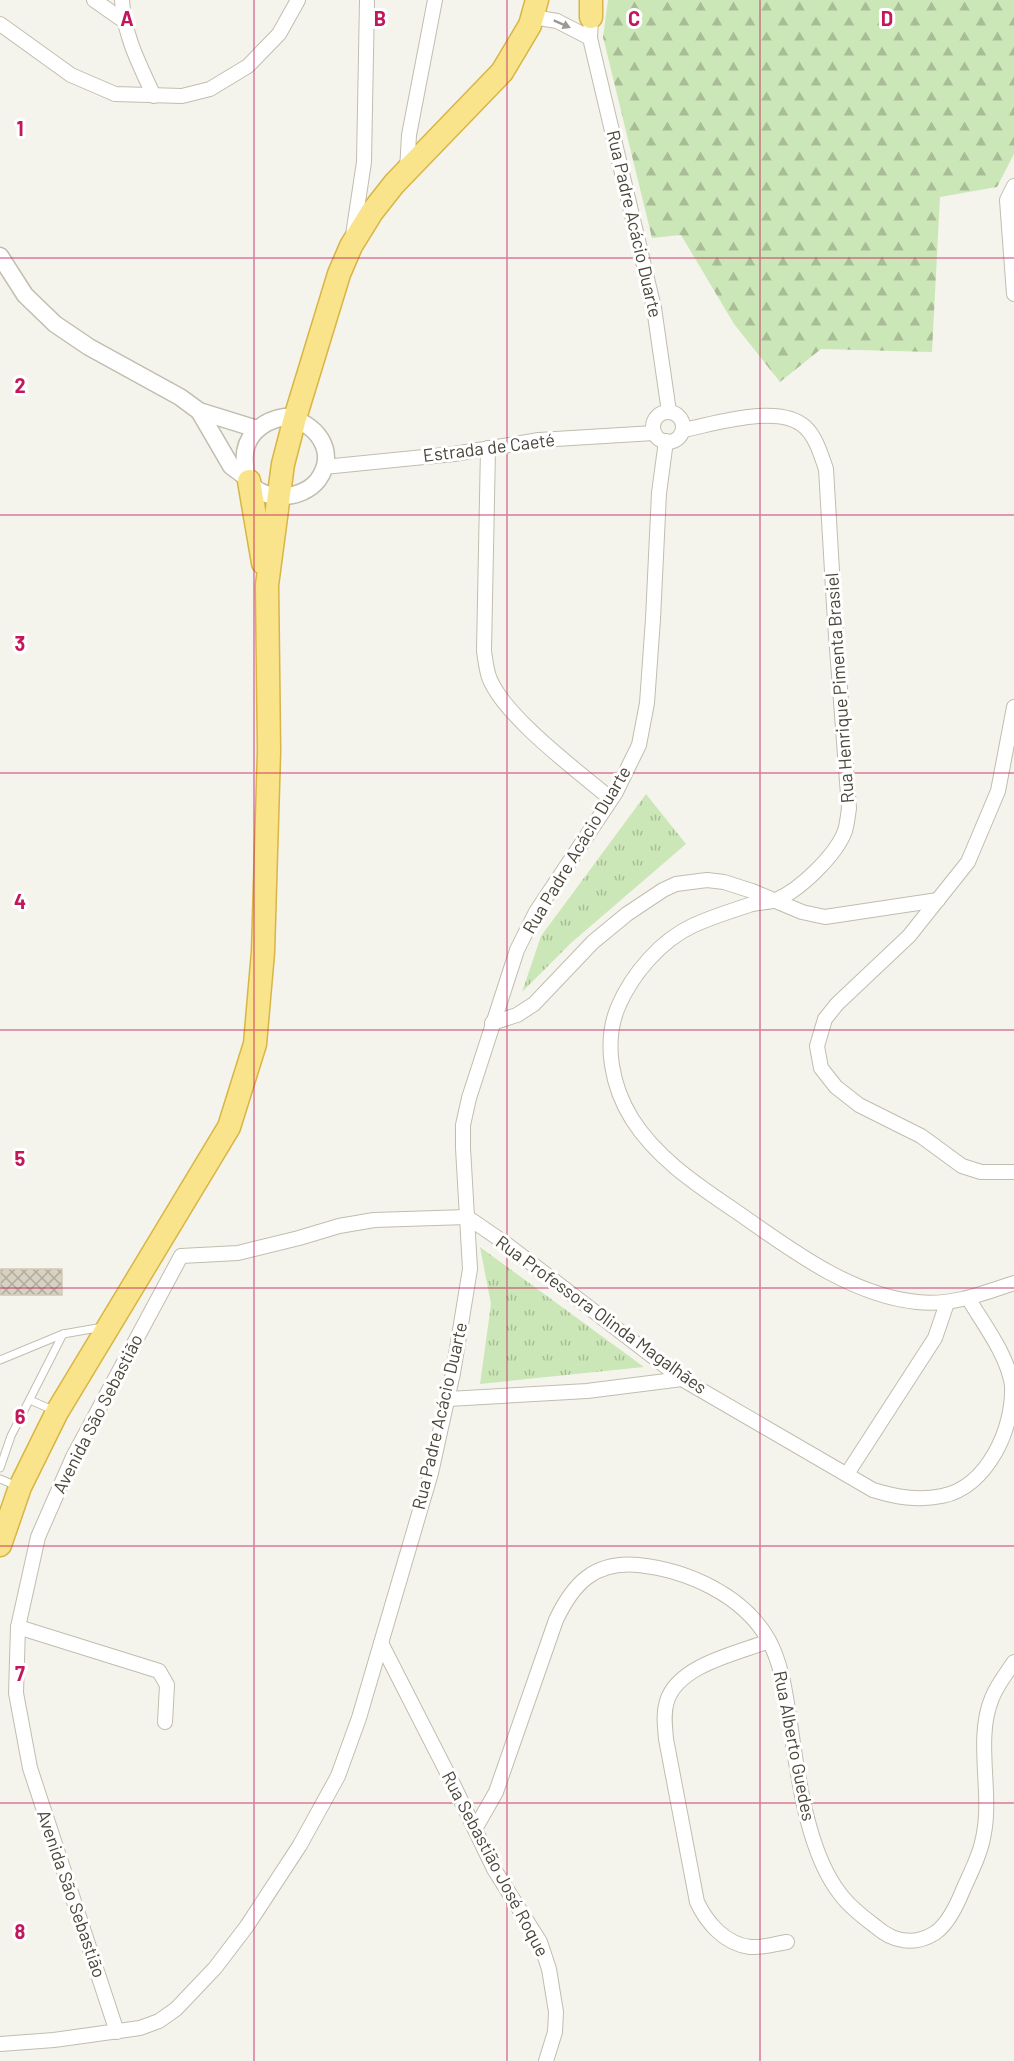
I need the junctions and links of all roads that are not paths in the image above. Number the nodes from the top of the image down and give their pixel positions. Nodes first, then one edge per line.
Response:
1 (94, 0) edge
2 (122, 0) edge
3 (298, 0) edge
4 (367, 0) edge
5 (435, 0) edge
6 (536, 7) edge
7 (588, 14) edge
8 (123, 21) junction
9 (0, 24) edge
10 (154, 96) junction
11 (407, 170) junction
12 (1014, 186) edge
13 (351, 246) junction
14 (0, 256) edge
15 (1014, 294) edge
16 (200, 411) junction
17 (669, 412) junction
18 (295, 418) junction
19 (257, 429) junction
20 (683, 430) junction
21 (654, 433) junction
22 (666, 441) junction
23 (488, 448) junction
24 (324, 467) junction
25 (248, 479) junction
26 (278, 496) junction
27 (267, 585) junction
28 (1014, 706) edge
29 (611, 799) junction
30 (938, 900) junction
31 (775, 901) junction
32 (492, 1023) junction
33 (1014, 1172) edge
34 (467, 1217) junction
35 (158, 1247) junction
36 (181, 1256) junction
37 (1014, 1284) edge
38 (968, 1298) junction
39 (947, 1303) junction
40 (108, 1326) junction
41 (63, 1334) junction
42 (0, 1360) edge
43 (682, 1379) junction
44 (448, 1399) junction
45 (30, 1400) junction
46 (57, 1412) junction
47 (0, 1468) edge
48 (847, 1474) junction
49 (10, 1483) edge
50 (0, 1545) edge
51 (18, 1627) junction
52 (770, 1641) junction
53 (381, 1643) junction
54 (1014, 1662) edge
55 (165, 1722) dead end
56 (475, 1829) junction
57 (788, 1942) dead end
58 (117, 2032) junction
59 (0, 2044) edge
60 (546, 2061) edge

1 - 8 street
2 - 8 street
3 - 10 street
4 - 13 street
5 - 11 street
6 -> 7 street, Rua Padre Acácio Duarte
6 - 11 highway
7 - 17 street, Rua Padre Acácio Duarte
8 - 10 street
9 - 10 street
11 - 13 highway
12 - 15 street
13 - 18 highway
14 - 16 street
16 - 19 street
16 - 25 street
17 - 20 street
17 - 21 street
18 - 19 street
18 - 24 street
18 - 26 highway
19 - 25 street
20 - 22 street
20 - 31 street, Rua Henrique Pimenta Brasiel
21 - 22 street
21 - 23 street, Estrada de Caeté
22 - 29 street, Rua Padre Acácio Duarte
23 - 24 street, Estrada de Caeté
23 - 29 street
24 - 26 street
25 - 26 street
25 - 27 highway
26 - 27 highway
27 - 35 highway
28 - 30 street
29 - 32 street, Rua Padre Acácio Duarte
30 - 31 street
30 - 33 street
31 - 32 street
31 - 39 street, Rua Henrique Pimenta Brasiel
32 - 34 street, Rua Padre Acácio Duarte
34 - 36 street
34 - 43 street, Rua Professora Olinda Magalhães
34 - 44 street, Rua Padre Acácio Duarte
35 - 36 street
35 - 40 highway
36 - 51 street, Avenida São Sebastião
37 - 38 street, Rua Henrique Pimenta Brasiel
38 - 39 street, Rua Henrique Pimenta Brasiel
38 - 48 street, Rua Professora Olinda Magalhães
39 - 48 street
40 - 41 lane
40 - 46 highway
41 - 42 lane
41 - 45 lane
43 - 44 street
43 - 48 street, Rua Professora Olinda Magalhães
44 - 53 street, Rua Padre Acácio Duarte
45 - 46 lane
45 - 47 lane
46 - 49 highway
49 - 50 highway
51 - 55 street
51 - 58 street, Avenida São Sebastião
52 - 54 street, Rua Alberto Guedes
52 - 56 street, Rua Alberto Guedes
52 - 57 street
53 - 56 street, Rua Sebastião José Roque
53 - 58 street, Rua Padre Acácio Duarte
56 - 60 street, Rua Sebastião José Roque
58 - 59 street, Rua Padre Acácio Duarte

